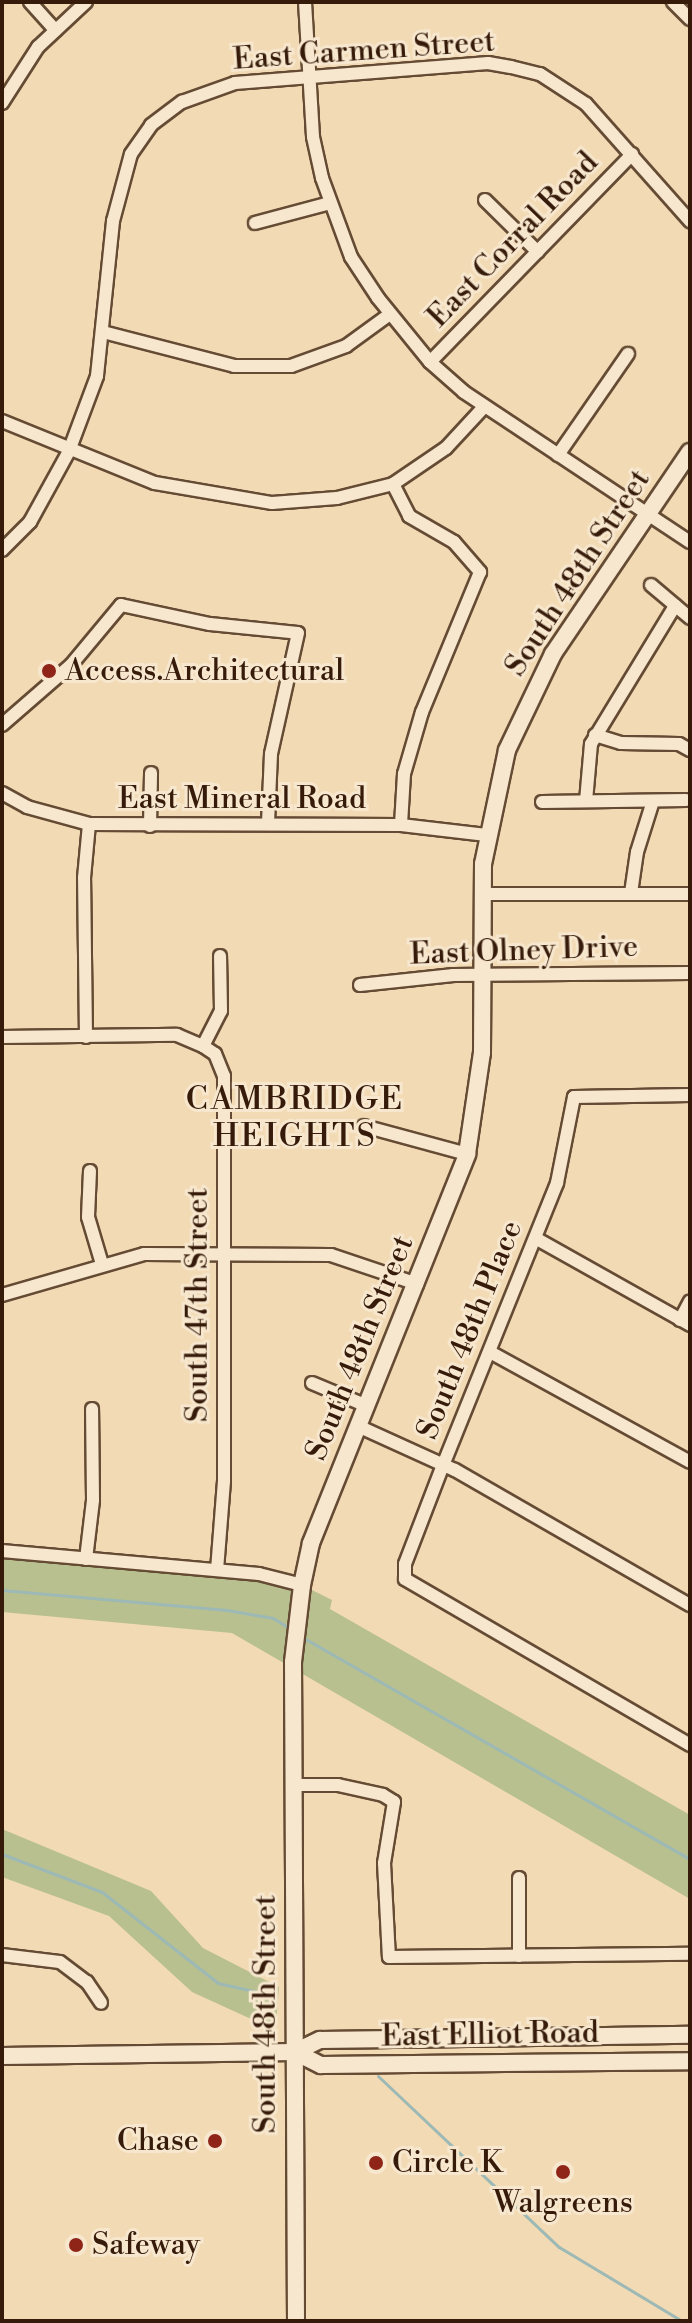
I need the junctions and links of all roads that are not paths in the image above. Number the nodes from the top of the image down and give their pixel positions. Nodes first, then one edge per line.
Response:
1 (30, 2) edge
2 (86, 2) edge
3 (305, 2) edge
4 (673, 2) edge
5 (690, 19) edge
6 (55, 30) junction
7 (309, 78) junction
8 (2, 103) edge
9 (632, 154) junction
10 (485, 200) dead end
11 (330, 203) junction
12 (690, 221) edge
13 (255, 223) dead end
14 (538, 252) junction
15 (390, 314) junction
16 (103, 332) junction
17 (628, 354) dead end
18 (430, 362) junction
19 (484, 407) junction
20 (2, 421) edge
21 (69, 451) junction
22 (690, 452) edge
23 (558, 455) junction
24 (393, 484) junction
25 (648, 514) junction
26 (690, 542) edge
27 (2, 550) edge
28 (651, 585) dead end
29 (675, 606) junction
30 (690, 618) edge
31 (2, 725) edge
32 (595, 735) junction
33 (690, 750) edge
34 (151, 773) dead end
35 (2, 793) edge
36 (686, 800) dead end
37 (586, 801) junction
38 (653, 801) junction
39 (542, 802) dead end
40 (89, 824) junction
41 (268, 824) junction
42 (401, 825) junction
43 (150, 826) junction
44 (486, 835) junction
45 (631, 893) junction
46 (482, 894) junction
47 (690, 894) edge
48 (220, 956) dead end
49 (690, 973) edge
50 (482, 975) junction
51 (360, 985) dead end
52 (2, 1037) edge
53 (86, 1037) junction
54 (203, 1046) junction
55 (690, 1095) edge
56 (364, 1126) dead end
57 (467, 1154) junction
58 (90, 1171) dead end
59 (537, 1239) junction
60 (223, 1254) junction
61 (102, 1264) junction
62 (417, 1284) junction
63 (2, 1295) edge
64 (690, 1301) edge
65 (685, 1323) edge
66 (490, 1352) junction
67 (312, 1383) dead end
68 (367, 1406) junction
69 (92, 1409) dead end
70 (360, 1427) junction
71 (690, 1462) edge
72 (443, 1465) junction
73 (2, 1551) edge
74 (86, 1559) junction
75 (217, 1570) junction
76 (302, 1585) junction
77 (690, 1605) edge
78 (690, 1745) edge
79 (293, 1785) junction
80 (519, 1878) dead end
81 (690, 1954) edge
82 (2, 1955) edge
83 (519, 1956) junction
84 (101, 2003) dead end
85 (690, 2035) edge
86 (591, 2037) junction
87 (295, 2052) junction
88 (2, 2056) edge
89 (690, 2061) edge
90 (591, 2062) junction
91 (296, 2321) edge

1 - 6 street
2 - 6 street
3 - 7 street
4 - 5 street
6 - 8 street
7 - 9 street, East Carmen Street
7 - 11 street
7 - 16 street, East Carmen Street
9 - 12 street, East Carmen Street
9 - 14 street, East Corral Road
10 - 14 street
11 - 13 street
11 - 15 street
14 - 18 street, East Corral Road
15 - 16 street, East Corral Road
15 - 18 street
16 - 21 street, East Carmen Street
17 - 23 street
18 - 19 street
19 - 23 street
19 - 24 street
20 - 21 street
21 - 24 street
21 - 27 street, East Carmen Street
22 - 25 main road, South 48th Street
23 - 25 street
24 - 42 street
25 - 26 street
25 - 44 main road, South 48th Street
28 - 29 street
29 - 30 street
29 - 32 street
31 - 41 street
32 - 33 street
32 - 37 street
34 - 43 street
35 - 40 street, East Mineral Road
36 - 38 street
37 - 38 street
37 - 39 street
38 - 45 street
40 - 43 street, East Mineral Road
40 - 53 street
41 - 42 street, East Mineral Road
41 - 43 street, East Mineral Road
42 - 44 street, East Mineral Road
44 - 46 main road, South 48th Street
45 - 46 street
45 - 47 street
46 - 50 main road, South 48th Street
48 - 54 street
49 - 50 street, East Olney Drive
50 - 51 street, East Olney Drive
50 - 57 main road, South 48th Street
52 - 53 street
53 - 54 street
54 - 60 street, South 47th Street
55 - 59 street, South 48th Place
56 - 57 street
57 - 62 main road, South 48th Street
58 - 61 street
59 - 65 street
59 - 66 street, South 48th Place
60 - 61 street
60 - 62 street
60 - 75 street, South 47th Street
61 - 63 street
62 - 68 main road, South 48th Street
64 - 65 street
66 - 71 street
66 - 72 street, South 48th Place
67 - 68 street
68 - 70 main road, South 48th Street
69 - 74 street
70 - 72 street
70 - 76 main road, South 48th Street
72 - 77 street
72 - 78 street, South 48th Place
73 - 74 street
74 - 75 street
75 - 76 street
76 - 79 main road, South 48th Street
79 - 83 street
79 - 87 main road, South 48th Street
80 - 83 street
81 - 83 street
82 - 84 street
85 - 86 main road, East Elliot Road
86 - 87 main road, East Elliot Road
86 - 90 main road
87 - 88 main road, East Elliot Road
87 - 90 main road, East Elliot Road
87 - 91 main road, South 48th Street
89 - 90 main road, East Elliot Road

